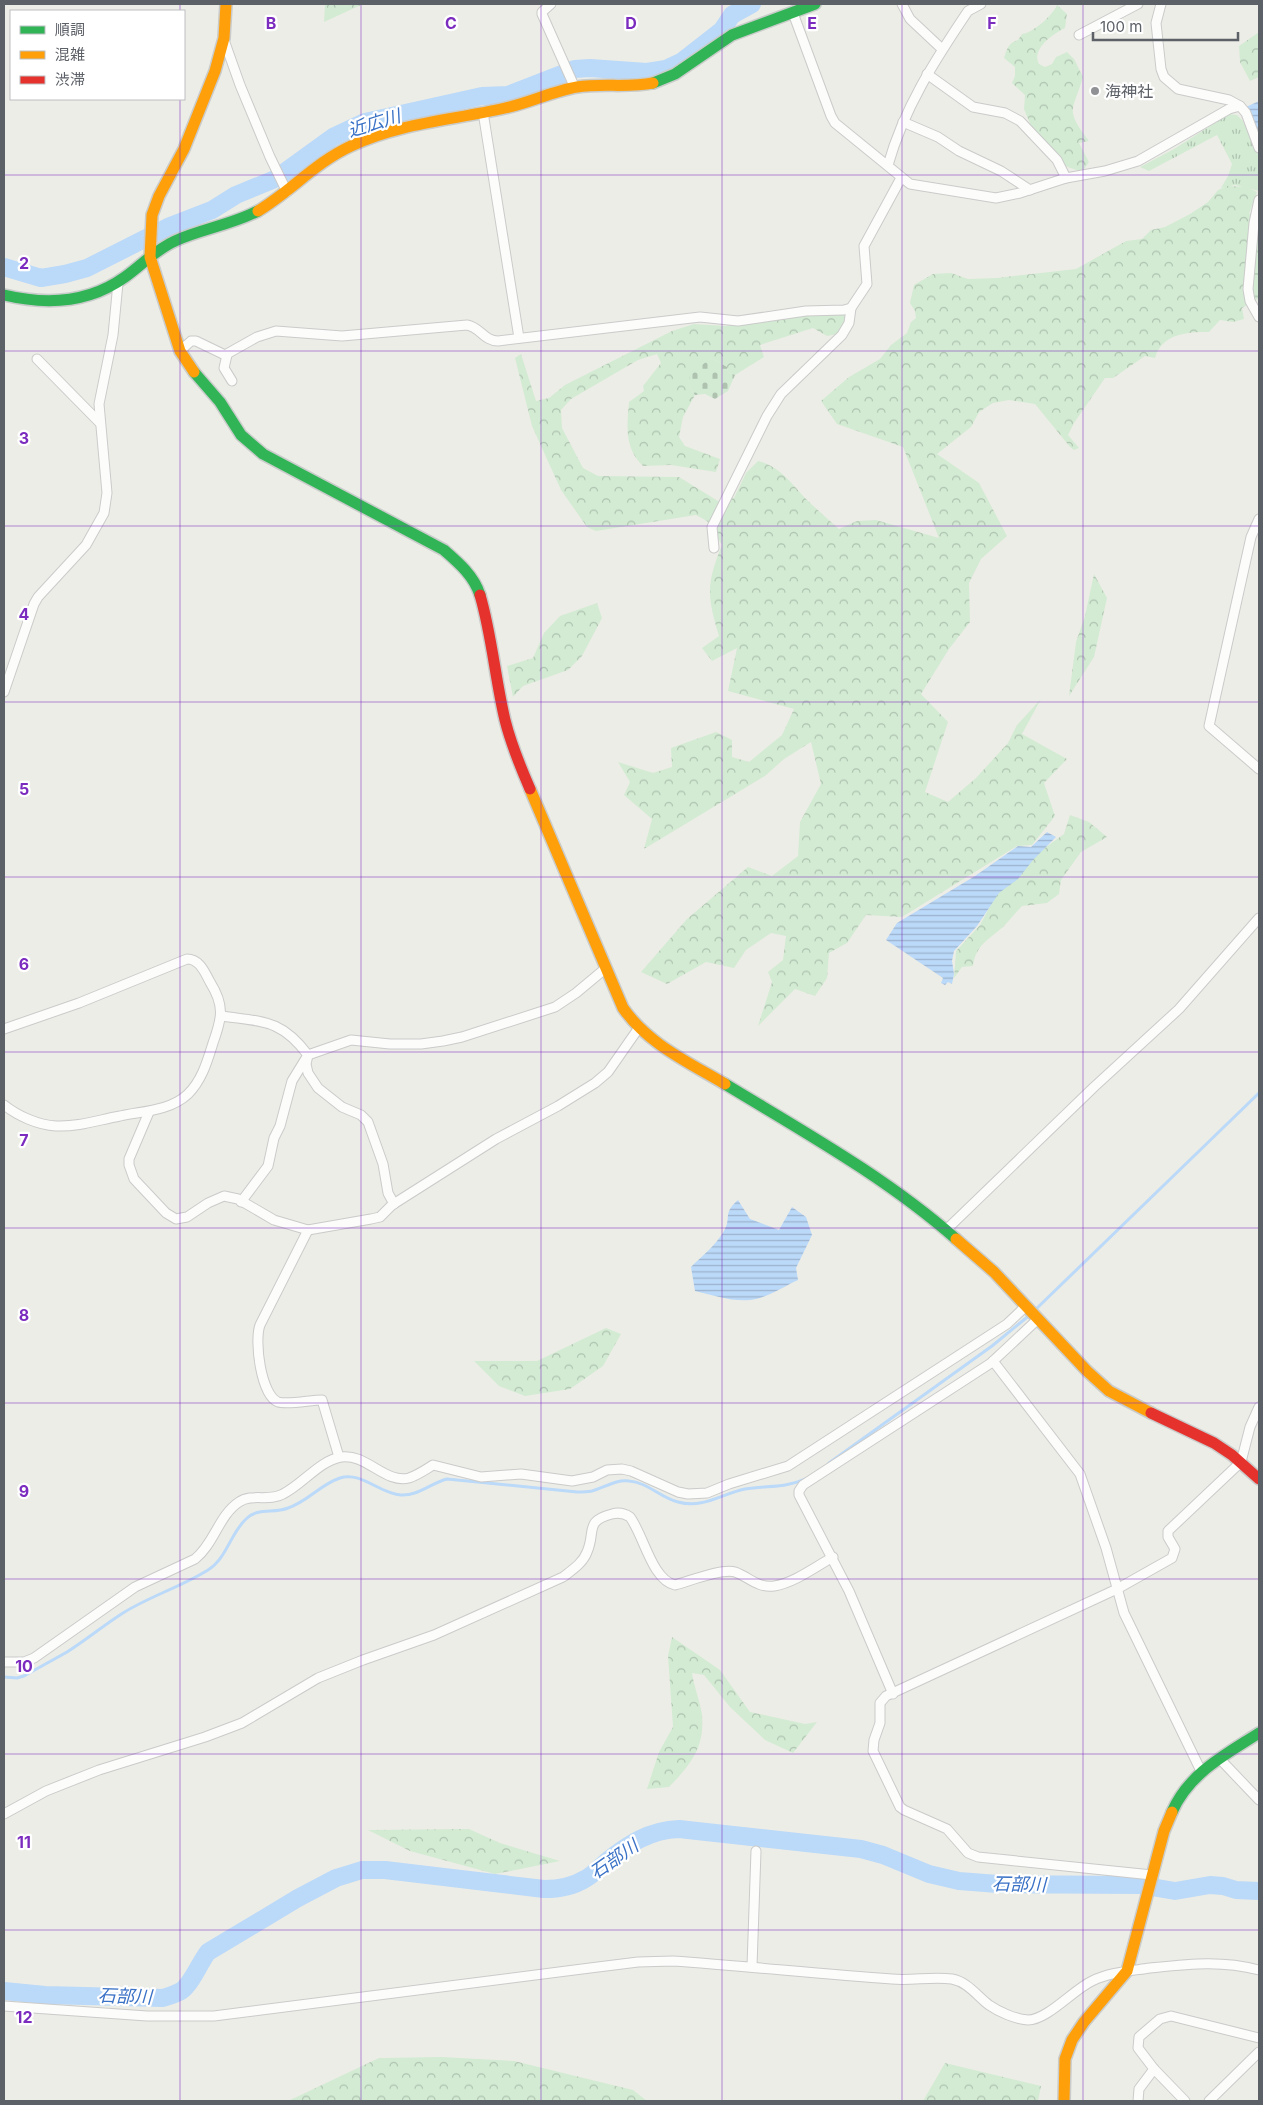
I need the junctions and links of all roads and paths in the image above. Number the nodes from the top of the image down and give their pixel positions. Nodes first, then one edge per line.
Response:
1 (226, 4) edge
2 (551, 4) edge
3 (815, 4) edge
4 (902, 4) edge
5 (980, 4) edge
6 (1138, 4) edge
7 (1161, 4) edge
8 (793, 12) junction
9 (1079, 35) dead end
10 (224, 38) junction
11 (942, 49) junction
12 (927, 74) junction
13 (574, 84) junction
14 (1240, 106) junction
15 (483, 112) junction
16 (903, 122) junction
17 (1259, 148) edge
18 (888, 165) junction
19 (901, 178) junction
20 (1066, 178) junction
21 (285, 188) junction
22 (1030, 190) junction
23 (1259, 200) edge
24 (150, 257) junction
25 (118, 282) junction
26 (4, 296) edge
27 (851, 308) junction
28 (1259, 317) edge
29 (519, 338) junction
30 (180, 351) junction
31 (227, 355) junction
32 (37, 359) dead end
33 (232, 381) dead end
34 (100, 423) junction
35 (1259, 519) edge
36 (714, 548) dead end
37 (4, 692) edge
38 (1259, 769) edge
39 (1259, 918) edge
40 (606, 968) junction
41 (222, 1016) junction
42 (4, 1029) edge
43 (638, 1029) junction
44 (308, 1055) junction
45 (4, 1105) edge
46 (149, 1112) junction
47 (241, 1202) junction
48 (394, 1204) junction
49 (308, 1230) junction
50 (946, 1230) junction
51 (1026, 1306) junction
52 (1038, 1319) junction
53 (993, 1361) junction
54 (1259, 1407) edge
55 (339, 1457) junction
56 (1241, 1462) junction
57 (1259, 1479) edge
58 (833, 1558) junction
59 (1117, 1589) junction
60 (4, 1662) edge
61 (893, 1694) junction
62 (1259, 1733) edge
63 (1219, 1758) junction
64 (1201, 1771) junction
65 (1259, 1800) edge
66 (4, 1814) edge
67 (756, 1851) dead end
68 (1152, 1875) junction
69 (752, 1966) junction
70 (1259, 1970) edge
71 (1127, 1971) junction
72 (4, 2006) edge
73 (1259, 2038) edge
74 (1259, 2052) edge
75 (1154, 2069) junction
76 (1064, 2101) edge
77 (1138, 2101) edge
78 (1185, 2101) edge
79 (1209, 2101) edge

1 - 10 street
2 - 13 street
3 - 8 street
4 - 11 street
5 - 11 street
6 - 9 street
7 - 14 street
8 - 13 street
8 - 18 street
10 - 21 street
10 - 24 street
11 - 12 street
12 - 16 street
12 - 20 street
13 - 15 street
14 - 17 street
14 - 20 street
15 - 21 street
15 - 29 street
16 - 18 street
16 - 22 street
18 - 19 street
19 - 22 street
19 - 27 street
20 - 22 street
21 - 24 street
23 - 28 street
24 - 25 street
24 - 30 street
25 - 26 street
25 - 34 street
27 - 29 street
27 - 36 street
29 - 31 street
30 - 31 street
30 - 40 street
31 - 33 street
32 - 34 street
34 - 37 street
35 - 38 street
39 - 50 street
40 - 43 street
40 - 44 street
41 - 42 street
41 - 44 street
41 - 46 street
43 - 48 street
43 - 50 street
44 - 47 street
44 - 48 street
45 - 46 street
46 - 47 street
47 - 49 street
48 - 49 street
49 - 55 street
50 - 51 street
51 - 52 street
51 - 55 street
52 - 53 street
52 - 56 street
53 - 58 street
53 - 59 street
54 - 56 street
55 - 60 street
56 - 57 street
56 - 59 street
58 - 61 street
58 - 66 street
59 - 61 street
59 - 64 street
61 - 68 street
62 - 63 street
63 - 64 street
63 - 65 street
64 - 68 street
67 - 69 street
68 - 71 street
69 - 71 street
69 - 72 street
70 - 71 street
71 - 76 street
73 - 75 street
74 - 79 street
75 - 77 street
75 - 78 street

